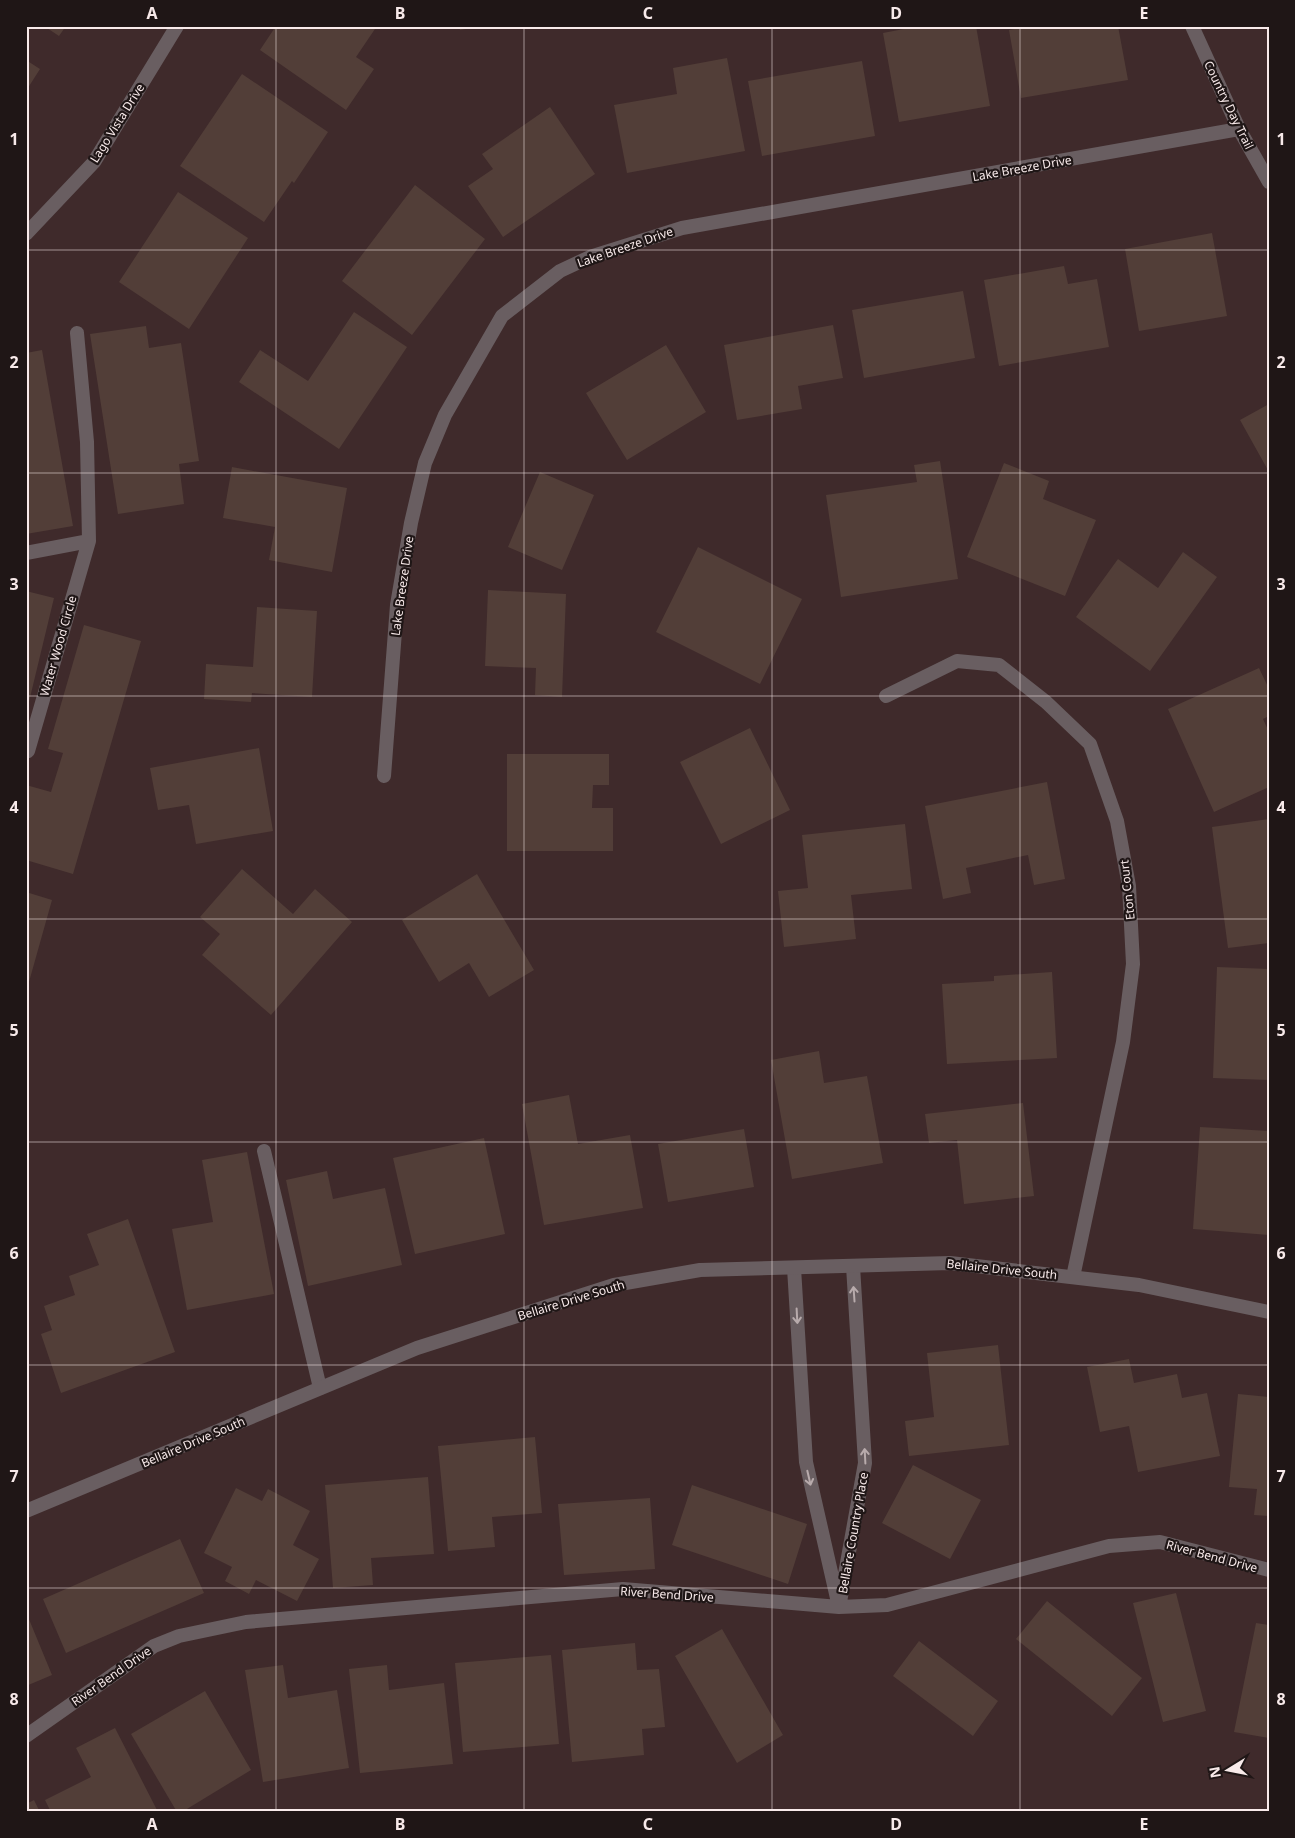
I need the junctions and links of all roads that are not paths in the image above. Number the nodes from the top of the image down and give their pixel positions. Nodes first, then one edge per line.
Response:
1 (177, 26) edge
2 (1192, 26) edge
3 (1239, 129) junction
4 (1269, 182) edge
5 (26, 234) edge
6 (77, 333) dead end
7 (88, 541) junction
8 (26, 553) edge
9 (886, 696) dead end
10 (28, 751) dead end
11 (384, 776) dead end
12 (264, 1151) dead end
13 (853, 1266) junction
14 (794, 1268) junction
15 (1073, 1277) junction
16 (1269, 1312) edge
17 (320, 1388) junction
18 (26, 1511) edge
19 (1269, 1570) edge
20 (839, 1607) junction
21 (26, 1736) edge

1 - 5 street, Lago Vista Drive
2 - 3 street, Country Day Trail
3 - 4 street, Country Day Trail
3 - 11 street, Lake Breeze Drive
6 - 7 street, Water Wood Circle
7 - 8 street
7 - 10 street, Water Wood Circle
9 - 15 street, Eton Court
12 - 17 street
13 - 14 street, Bellaire Drive South
13 - 15 street, Bellaire Drive South
20 -> 13 street, Bellaire Country Place
14 - 17 street, Bellaire Drive South
14 -> 20 street, Bellaire Country Place
15 - 16 street, Bellaire Drive South
17 - 18 street, Bellaire Drive South
19 - 20 street, River Bend Drive
20 - 21 street, River Bend Drive

